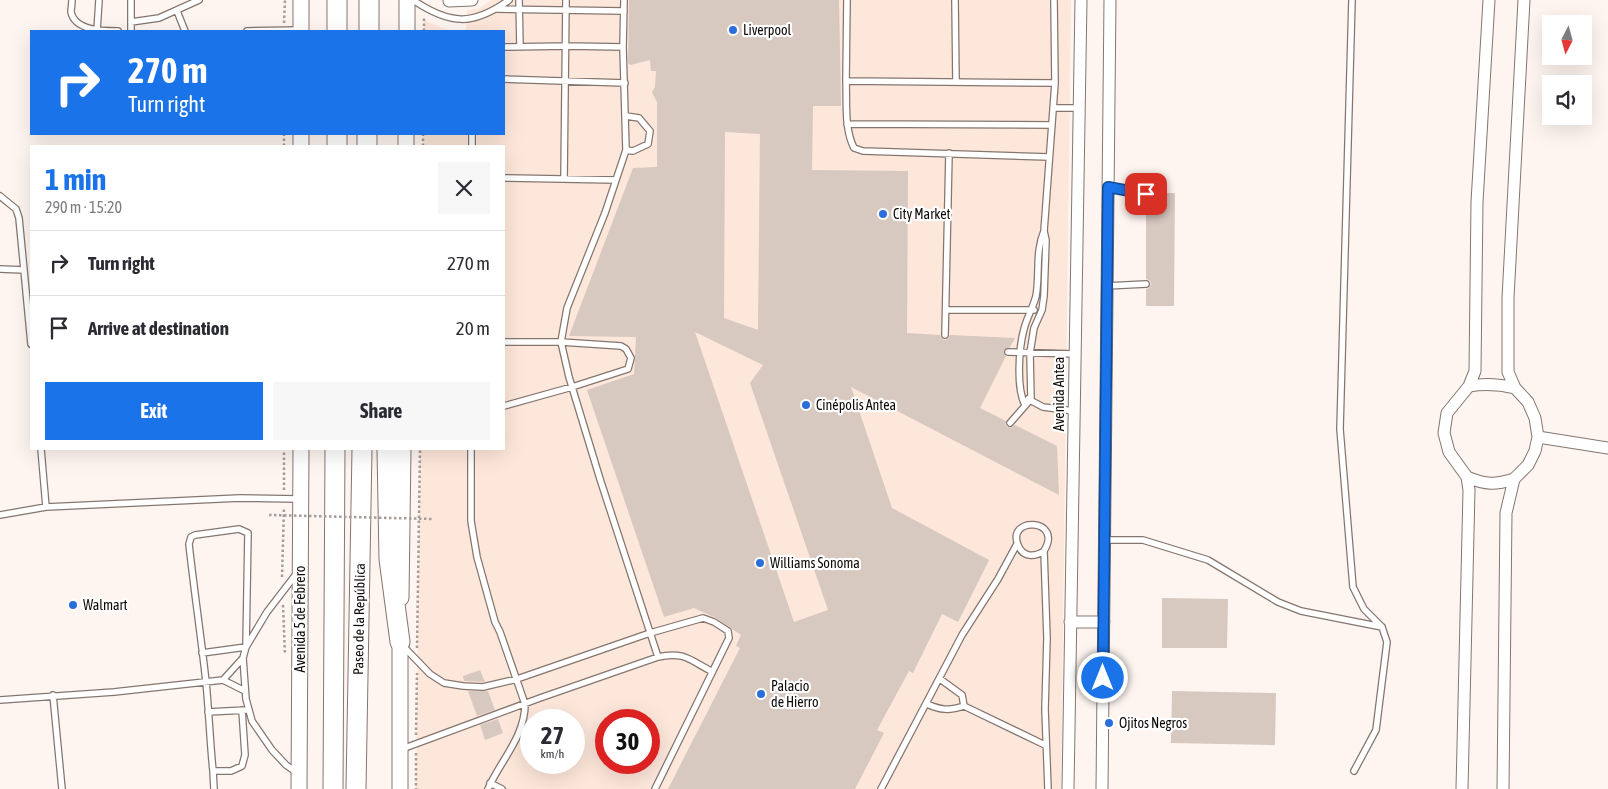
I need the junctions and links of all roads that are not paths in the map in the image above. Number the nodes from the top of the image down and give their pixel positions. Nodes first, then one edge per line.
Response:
1 (72, 0) edge
2 (99, 0) edge
3 (131, 0) edge
4 (199, 0) edge
5 (301, 0) edge
6 (337, 0) edge
7 (369, 0) edge
8 (407, 0) edge
9 (413, 0) edge
10 (449, 0) edge
11 (472, 0) edge
12 (509, 0) edge
13 (519, 0) edge
14 (566, 0) edge
15 (624, 0) edge
16 (847, 0) edge
17 (955, 0) edge
18 (1054, 0) edge
19 (1081, 0) edge
20 (1110, 0) edge
21 (1352, 0) edge
22 (1489, 0) edge
23 (1524, 0) edge
24 (497, 9) junction
25 (518, 10) junction
26 (567, 10) junction
27 (178, 11) junction
28 (624, 11) junction
29 (131, 22) junction
30 (96, 30) edge
31 (98, 30) edge
32 (131, 30) edge
33 (185, 30) edge
34 (284, 30) edge
35 (301, 30) edge
36 (337, 30) edge
37 (368, 30) edge
38 (407, 30) edge
39 (520, 46) junction
40 (567, 46) junction
41 (505, 47) edge
42 (623, 47) junction
43 (505, 79) edge
44 (566, 80) junction
45 (846, 80) junction
46 (956, 82) junction
47 (624, 83) junction
48 (1054, 83) junction
49 (1053, 108) junction
50 (1079, 108) junction
51 (626, 116) junction
52 (847, 124) junction
53 (1052, 125) junction
54 (626, 150) junction
55 (949, 153) junction
56 (1049, 157) junction
57 (505, 178) edge
58 (564, 180) junction
59 (616, 180) junction
60 (1108, 187) junction
61 (1146, 194) dead end
62 (0, 196) edge
63 (1044, 231) junction
64 (0, 269) edge
65 (24, 270) junction
66 (1146, 284) dead end
67 (1106, 286) junction
68 (946, 310) junction
69 (1032, 310) junction
70 (1042, 310) junction
71 (30, 333) edge
72 (945, 335) dead end
73 (505, 342) edge
74 (562, 342) junction
75 (1008, 352) dead end
76 (1020, 353) junction
77 (1030, 353) junction
78 (1074, 354) junction
79 (1469, 386) junction
80 (572, 387) junction
81 (1515, 388) junction
82 (1021, 398) junction
83 (1030, 400) junction
84 (1025, 405) junction
85 (505, 406) edge
86 (1074, 411) junction
87 (1010, 423) dead end
88 (1538, 437) junction
89 (1608, 448) edge
90 (41, 450) edge
91 (301, 450) edge
92 (335, 450) edge
93 (362, 450) edge
94 (387, 450) edge
95 (403, 450) edge
96 (471, 450) edge
97 (1467, 478) junction
98 (1514, 479) junction
99 (301, 499) junction
100 (46, 507) junction
101 (0, 515) edge
102 (1104, 540) junction
103 (1017, 544) junction
104 (1044, 551) junction
105 (300, 570) junction
106 (1070, 622) junction
107 (1104, 622) junction
108 (1382, 627) junction
109 (650, 633) junction
110 (400, 642) junction
111 (246, 647) junction
112 (202, 653) junction
113 (658, 657) junction
114 (243, 658) junction
115 (712, 671) junction
116 (517, 679) junction
117 (940, 679) junction
118 (223, 680) junction
119 (206, 682) junction
120 (245, 691) junction
121 (54, 695) junction
122 (0, 700) edge
123 (525, 704) junction
124 (926, 704) junction
125 (964, 706) junction
126 (245, 710) junction
127 (208, 712) junction
128 (1045, 746) junction
129 (400, 750) junction
130 (213, 771) junction
131 (1354, 771) dead end
132 (299, 782) edge
133 (489, 786) edge
134 (62, 789) edge
135 (214, 789) edge
136 (333, 789) edge
137 (356, 789) edge
138 (400, 789) edge
139 (502, 789) edge
140 (655, 789) edge
141 (881, 789) edge
142 (1048, 789) edge
143 (1068, 789) edge
144 (1102, 789) edge
145 (1462, 789) edge
146 (1503, 789) edge

1 - 30 lane
2 - 31 lane
3 - 29 lane
4 - 27 lane
5 - 35 main road
6 - 36 highway
7 - 37 highway
8 - 38 main road
9 - 24 lane
10 - 11 street
12 - 24 lane
13 - 25 lane
14 - 26 lane
15 - 28 lane
16 - 45 lane
17 - 46 lane
18 - 48 lane
19 - 50 street, Avenida Antea
20 - 60 street
21 - 108 lane
22 - 79 street
23 - 81 street
24 - 25 lane
25 - 26 lane
25 - 39 lane
26 - 28 lane
26 - 40 lane
27 - 29 lane
27 - 33 lane
28 - 42 lane
29 - 32 lane
34 - 35 lane
39 - 40 lane
39 - 41 lane
40 - 42 lane
40 - 44 lane
42 - 47 lane
43 - 44 lane
44 - 47 lane
44 - 58 lane
45 - 46 lane
45 - 52 lane
46 - 48 lane
47 - 51 lane
48 - 49 lane
49 - 50 lane
49 - 53 lane
50 - 78 street, Avenida Antea
51 - 54 lane
51 - 54 lane
52 - 53 lane
52 - 55 lane
53 - 56 lane
54 - 59 lane
55 - 56 lane
55 - 68 lane
56 - 63 lane
57 - 58 lane
58 - 59 lane
59 - 74 lane
60 - 61 lane
60 - 67 street
62 - 65 lane
63 - 69 lane
63 - 70 lane
64 - 65 lane
65 - 71 lane
66 - 67 lane
67 - 102 street
68 - 69 lane
68 - 72 lane
69 - 70 lane
69 - 76 lane
70 - 77 lane
73 - 74 lane
74 - 80 lane
74 - 80 lane
75 - 76 lane
76 - 77 lane
76 - 82 lane
77 - 78 lane
77 - 83 lane
78 - 86 street, Avenida Antea
79 - 81 street
79 - 97 street
80 - 85 lane
80 - 109 lane
81 - 88 street
82 - 83 lane
82 - 84 lane
83 - 84 lane
83 - 86 lane
84 - 87 lane
86 - 106 street, Avenida Antea
88 - 89 street
88 - 98 street
90 - 100 lane
91 - 99 main road, Avenida 5 de Febrero
92 - 136 highway, Paseo de la República
93 - 137 highway, Paseo de la República
94 - 110 highway
95 - 110 main road
96 - 116 lane
97 - 98 street
97 - 145 street
98 - 146 street
99 - 100 lane
99 - 105 main road, Avenida 5 de Febrero
100 - 101 lane
102 - 107 street
102 - 108 lane
103 - 104 lane
103 - 104 lane
103 - 117 lane
104 - 128 lane
105 - 111 lane
105 - 132 main road, Avenida 5 de Febrero
106 - 107 street
106 - 143 street, Avenida Antea
107 - 144 street
108 - 131 lane
109 - 113 lane
109 - 115 lane
109 - 116 lane
110 - 116 lane
110 - 129 main road
111 - 112 lane
111 - 112 lane
111 - 114 lane
112 - 119 lane
113 - 115 lane
113 - 123 lane
114 - 118 lane
114 - 120 lane
115 - 140 lane
116 - 123 lane
117 - 124 lane
117 - 125 lane
118 - 119 lane
118 - 120 lane
119 - 121 lane
119 - 127 lane
120 - 126 lane
121 - 122 lane
121 - 134 lane
123 - 129 lane
123 - 133 lane
124 - 125 lane
124 - 141 lane
125 - 128 lane
126 - 127 lane
126 - 130 lane
126 - 132 lane
127 - 130 lane
128 - 142 lane
129 - 138 main road
130 - 135 lane
133 - 139 lane

